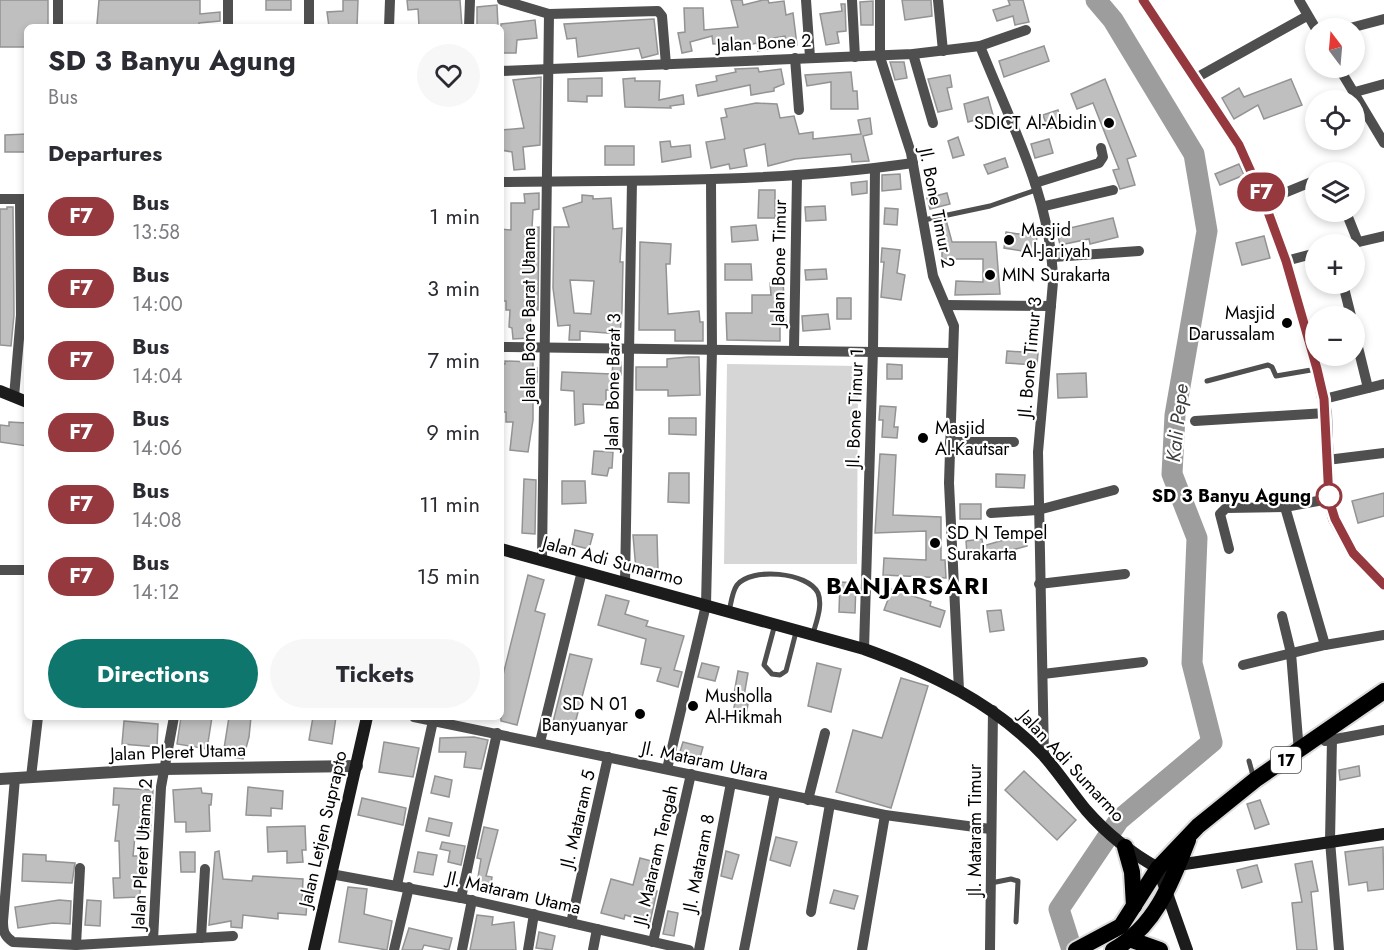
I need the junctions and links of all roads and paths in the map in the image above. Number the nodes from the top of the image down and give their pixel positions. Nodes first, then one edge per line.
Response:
1 (58, 0) edge
2 (228, 0) edge
3 (309, 0) edge
4 (390, 0) edge
5 (470, 0) edge
6 (502, 0) edge
7 (806, 0) edge
8 (852, 0) edge
9 (880, 0) edge
10 (938, 0) edge
11 (1143, 0) edge
12 (1299, 0) edge
13 (549, 14) junction
14 (1308, 16) joint
15 (1384, 19) edge
16 (58, 24) edge
17 (228, 24) edge
18 (309, 24) edge
19 (389, 24) edge
20 (469, 24) edge
21 (1365, 24) edge
22 (1026, 30) dead end
23 (980, 46) junction
24 (943, 51) junction
25 (914, 54) junction
26 (810, 57) junction
27 (855, 57) junction
28 (880, 57) junction
29 (795, 58) junction
30 (666, 65) junction
31 (504, 71) edge
32 (550, 71) junction
33 (1194, 79) junction
34 (1384, 84) edge
35 (1362, 90) edge
36 (799, 110) dead end
37 (1365, 110) edge
38 (933, 123) dead end
39 (1384, 143) edge
40 (1101, 148) dead end
41 (913, 163) junction
42 (875, 169) junction
43 (797, 177) junction
44 (546, 181) junction
45 (632, 181) junction
46 (711, 181) junction
47 (504, 182) edge
48 (1305, 184) edge
49 (1036, 186) junction
50 (1113, 190) dead end
51 (0, 199) edge
52 (24, 199) edge
53 (1264, 201) junction
54 (1045, 206) junction
55 (922, 221) junction
56 (1384, 236) edge
57 (1365, 240) edge
58 (1139, 251) dead end
59 (1053, 257) junction
60 (1305, 257) edge
61 (1286, 261) junction
62 (946, 305) junction
63 (1051, 306) junction
64 (547, 346) junction
65 (504, 347) edge
66 (794, 349) junction
67 (712, 350) junction
68 (873, 350) junction
69 (630, 351) junction
70 (952, 353) junction
71 (1362, 366) edge
72 (1317, 369) junction
73 (1207, 381) dead end
74 (1384, 384) edge
75 (1368, 388) junction
76 (0, 392) edge
77 (14, 397) junction
78 (1324, 399) junction
79 (24, 401) edge
80 (1326, 413) junction
81 (1195, 422) dead end
82 (950, 442) junction
83 (1014, 442) dead end
84 (1384, 453) edge
85 (1328, 460) junction
86 (1114, 490) dead end
87 (1329, 500) junction
88 (1286, 507) junction
89 (1038, 510) junction
90 (991, 513) dead end
91 (1229, 549) dead end
92 (504, 550) edge
93 (542, 559) junction
94 (0, 570) edge
95 (24, 570) edge
96 (582, 571) junction
97 (1125, 574) dead end
98 (625, 583) junction
99 (1039, 584) junction
100 (1384, 585) edge
101 (706, 605) junction
102 (729, 612) junction
103 (1282, 616) dead end
104 (775, 624) junction
105 (797, 630) junction
106 (813, 634) junction
107 (1384, 635) edge
108 (1325, 645) junction
109 (864, 649) junction
110 (1290, 653) junction
111 (1143, 662) dead end
112 (1243, 665) dead end
113 (1043, 674) junction
114 (959, 690) junction
115 (1384, 691) edge
116 (993, 710) junction
117 (38, 720) edge
118 (173, 720) edge
119 (366, 720) edge
120 (428, 720) edge
121 (432, 721) junction
122 (1384, 730) edge
123 (497, 733) junction
124 (825, 733) dead end
125 (1332, 740) junction
126 (540, 742) junction
127 (1305, 748) junction
128 (1044, 756) junction
129 (608, 757) junction
130 (1249, 761) dead end
131 (357, 766) junction
132 (164, 769) junction
133 (667, 769) junction
134 (691, 774) junction
135 (31, 777) junction
136 (15, 778) junction
137 (0, 779) edge
138 (1255, 780) junction
139 (731, 783) junction
140 (775, 793) junction
141 (808, 800) junction
142 (830, 804) junction
143 (885, 815) junction
144 (990, 829) junction
145 (1191, 834) junction
146 (1384, 834) edge
147 (1330, 841) junction
148 (1128, 850) junction
149 (1179, 865) junction
150 (80, 868) dead end
151 (205, 868) dead end
152 (1158, 868) junction
153 (331, 874) junction
154 (991, 883) junction
155 (397, 885) junction
156 (409, 887) junction
157 (1167, 892) junction
158 (466, 899) junction
159 (1133, 910) junction
160 (811, 912) dead end
161 (534, 914) junction
162 (1016, 922) dead end
163 (571, 923) junction
164 (597, 929) junction
165 (233, 936) dead end
166 (201, 938) junction
167 (153, 940) junction
168 (1132, 940) junction
169 (1108, 944) edge
170 (76, 945) junction
171 (659, 945) edge
172 (48, 947) edge
173 (106, 947) edge
174 (314, 950) edge
175 (394, 950) edge
176 (462, 950) edge
177 (528, 950) edge
178 (593, 950) edge
179 (689, 950) edge
180 (699, 950) edge
181 (744, 950) edge
182 (862, 950) edge
183 (990, 950) edge
184 (1076, 950) edge
185 (1160, 950) edge
186 (1187, 950) edge
187 (1339, 950) edge

1 - 16 street
2 - 17 street
3 - 18 street
4 - 19 street
5 - 20 street
6 - 13 street
7 - 26 street
8 - 27 street
9 - 28 street, Jl. Bone Timur 2
10 - 24 street
11 - 33 street
12 - 14 street
13 - 30 street
13 - 32 street, Jalan Bone Barat Utama
14 - 33 street
15 - 21 street
22 - 23 street, Jalan Bone 2
23 - 24 street, Jalan Bone 2
23 - 49 street, Jl. Bone Timur 3
24 - 25 street, Jalan Bone 2
25 - 28 street, Jalan Bone 2
25 - 38 street
26 - 27 street, Jalan Bone 2
26 - 29 street, Jalan Bone 2
27 - 28 street, Jalan Bone 2
28 - 41 street, Jl. Bone Timur 2
29 - 30 street, Jalan Bone 2
29 - 36 street
30 - 32 street, Jalan Bone 2
31 - 32 street, Jalan Bone 2
32 - 44 street, Jalan Bone Barat Utama
33 - 53 street
34 - 35 street
37 - 39 street
40 - 49 street
41 - 42 street
41 - 55 street, Jl. Bone Timur 2
42 - 43 street
42 - 68 street, Jl. Bone Timur 1
43 - 46 street
43 - 66 street, Jalan Bone Timur
44 - 45 street
44 - 47 street
44 - 64 street, Jalan Bone Barat Utama
45 - 46 street
45 - 69 street, Jalan Bone Barat 3
46 - 67 street
48 - 53 street
49 - 54 street, Jl. Bone Timur 3
49 - 55 lane
50 - 54 street
51 - 52 street
52 - 77 street
53 - 61 street
54 - 59 street, Jl. Bone Timur 3
55 - 62 street, Jl. Bone Timur 2
56 - 57 street
58 - 59 street
59 - 63 street, Jl. Bone Timur 3
60 - 61 street
61 - 72 street
62 - 63 street
62 - 70 street, Jl. Bone Timur 2
63 - 89 street, Jl. Bone Timur 3
64 - 65 street
64 - 69 street
64 - 93 street, Jalan Bone Barat Utama
66 - 67 street
66 - 68 street
67 - 69 street
67 - 101 street
68 - 70 street
68 - 109 street, Jl. Bone Timur 1
69 - 98 street, Jalan Bone Barat 3
70 - 82 street, Jl. Bone Timur 2
71 - 75 street
72 - 73 lane
72 - 78 street
74 - 75 street
75 - 78 street
76 - 77 main road
77 - 79 main road
78 - 80 street
80 - 81 street
80 - 85 street
82 - 83 street
82 - 114 street, Jl. Bone Timur 2
84 - 85 street
85 - 87 street
86 - 89 street
87 - 88 street
87 - 100 street
88 - 91 street
88 - 108 street
89 - 90 street
89 - 99 street, Jl. Bone Timur 3
92 - 93 main road, Jalan Adi Sumarmo
93 - 96 main road, Jalan Adi Sumarmo
94 - 95 street
96 - 98 main road, Jalan Adi Sumarmo
96 - 126 street
97 - 99 street
98 - 101 main road, Jalan Adi Sumarmo
99 - 113 street, Jl. Bone Timur 3
101 - 102 main road, Jalan Adi Sumarmo
101 - 133 street
102 - 104 main road, Jalan Adi Sumarmo
102 - 106 lane
103 - 110 street
104 - 105 main road, Jalan Adi Sumarmo
104 - 105 lane
105 - 106 main road, Jalan Adi Sumarmo
106 - 109 main road, Jalan Adi Sumarmo
107 - 108 street
108 - 110 street
109 - 114 main road, Jalan Adi Sumarmo
110 - 112 street
110 - 127 street
111 - 113 street
113 - 128 street, Jl. Bone Timur 3
114 - 116 main road, Jalan Adi Sumarmo
115 - 127 highway, 17
116 - 128 main road, Jalan Adi Sumarmo
116 - 144 street, Jl. Mataram Timur
117 - 135 street
118 - 132 street, Jalan Pleret Utama 2
119 - 131 main road, Jalan Letjen Suprapto
120 - 121 street, Jl. Mataram Utara
121 - 123 street, Jl. Mataram Utara
121 - 155 street
122 - 125 street
123 - 126 street, Jl. Mataram Utara
123 - 158 street
124 - 141 street
125 - 127 street
125 - 147 street
126 - 129 street, Jl. Mataram Utara
127 - 138 highway, 17
128 - 148 main road, Jalan Adi Sumarmo
129 - 133 street, Jl. Mataram Utara
129 - 163 street, Jl. Mataram 5
130 - 138 lane
131 - 132 street, Jalan Pleret Utama
131 - 153 main road, Jalan Letjen Suprapto
132 - 135 street, Jalan Pleret Utama
132 - 167 street, Jalan Pleret Utama 2
133 - 134 street, Jl. Mataram Utara
134 - 139 street, Jl. Mataram Utara
134 - 171 street, Jl. Mataram Tengah
135 - 136 street, Jalan Pleret Utama
136 - 137 street, Jalan Pleret Utama
136 - 172 street
138 - 145 highway, 17
139 - 140 street, Jl. Mataram Utara
139 - 180 street, Jl. Mataram 8
140 - 141 street, Jl. Mataram Utara
140 - 181 street
141 - 142 street, Jl. Mataram Utara
142 - 143 street, Jl. Mataram Utara
142 - 160 street
143 - 144 street, Jl. Mataram Utara
143 - 182 street
144 - 154 street, Jl. Mataram Timur
145 - 149 highway, 17
145 - 152 highway, 17
146 - 147 main road
147 - 149 main road
147 - 187 street
148 - 152 main road, Jalan Adi Sumarmo
148 - 159 highway
149 - 152 main road
149 - 157 highway, 17
150 - 170 street
151 - 166 street
152 - 157 main road
152 - 159 highway, 17
153 - 155 street, Jl. Mataram Utama
153 - 174 main road, Jalan Letjen Suprapto
154 - 162 lane
154 - 183 street, Jl. Mataram Timur
155 - 156 street, Jl. Mataram Utama
156 - 158 street, Jl. Mataram Utama
156 - 175 street
157 - 168 highway, 17
157 - 186 main road
158 - 161 street, Jl. Mataram Utama
158 - 176 street
159 - 169 highway, 17
161 - 163 street, Jl. Mataram Utama
161 - 177 street
163 - 164 street, Jl. Mataram Utama
164 - 171 street, Jl. Mataram Utama
164 - 178 street
165 - 166 street
166 - 167 street
167 - 173 street
168 - 169 highway, 17
168 - 185 highway
169 - 184 highway, 17
170 - 172 street
170 - 173 street
171 - 179 street, Jl. Mataram Utama

